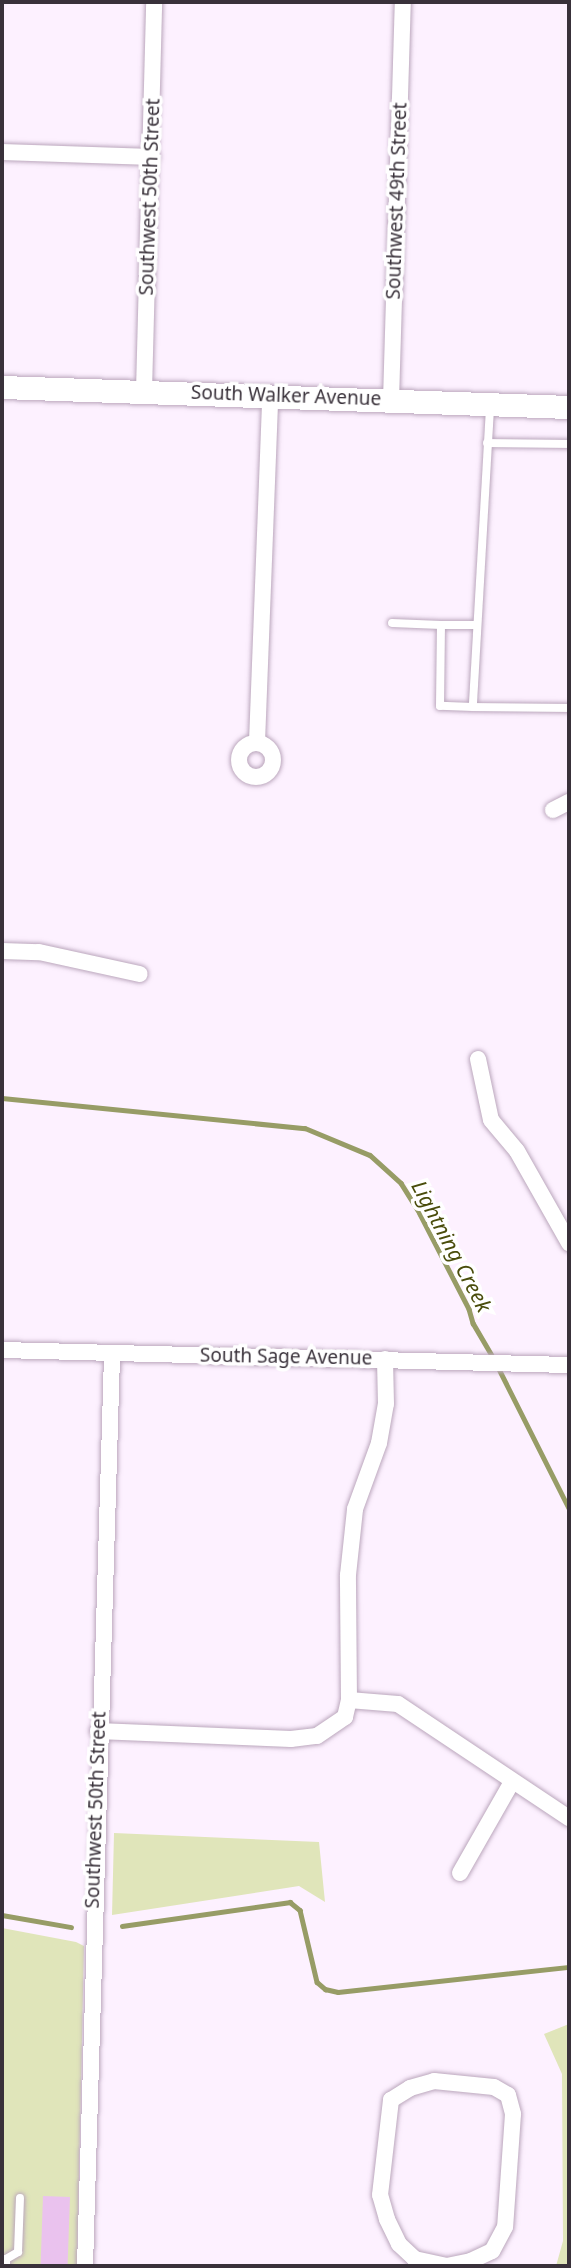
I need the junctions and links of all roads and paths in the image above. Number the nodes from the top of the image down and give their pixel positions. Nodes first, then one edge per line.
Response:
1 (154, 2) edge
2 (403, 2) edge
3 (2, 152) edge
4 (152, 157) junction
5 (2, 387) edge
6 (144, 391) junction
7 (270, 396) junction
8 (391, 400) junction
9 (491, 404) junction
10 (569, 407) edge
11 (487, 443) junction
12 (569, 444) edge
13 (392, 623) dead end
14 (441, 625) junction
15 (477, 625) junction
16 (473, 707) junction
17 (569, 708) edge
18 (257, 742) dead end
19 (569, 802) edge
20 (553, 810) dead end
21 (2, 951) edge
22 (139, 974) dead end
23 (478, 1059) dead end
24 (569, 1243) edge
25 (2, 1350) edge
26 (112, 1354) junction
27 (386, 1359) junction
28 (565, 1365) edge
29 (349, 1700) junction
30 (98, 1731) junction
31 (512, 1782) junction
32 (569, 1818) edge
33 (460, 1874) dead end
34 (20, 2198) dead end
35 (5, 2261) edge
36 (85, 2266) edge
37 (447, 2266) edge

1 - 4 street, Southwest 50th Street
2 - 8 street, Southwest 49th Street
3 - 4 street
4 - 6 street, Southwest 50th Street
5 - 6 main road, South Walker Avenue
6 - 7 main road, South Walker Avenue
7 - 8 main road, South Walker Avenue
7 - 18 street
8 - 9 main road, South Walker Avenue
9 - 10 main road, South Walker Avenue
9 - 11 lane
11 - 12 lane
11 - 15 lane
13 - 14 lane
14 - 15 lane
14 - 16 lane
15 - 16 lane
16 - 17 lane
19 - 20 street
21 - 22 street
23 - 24 street
25 - 26 street, South Sage Avenue
26 - 27 street, South Sage Avenue
26 - 30 street, Southwest 50th Street
27 - 28 street, South Sage Avenue
27 - 29 street
29 - 30 street
29 - 31 street
30 - 36 street, Southwest 50th Street
31 - 32 street
31 - 33 street
34 - 35 lane
37 - 37 street

